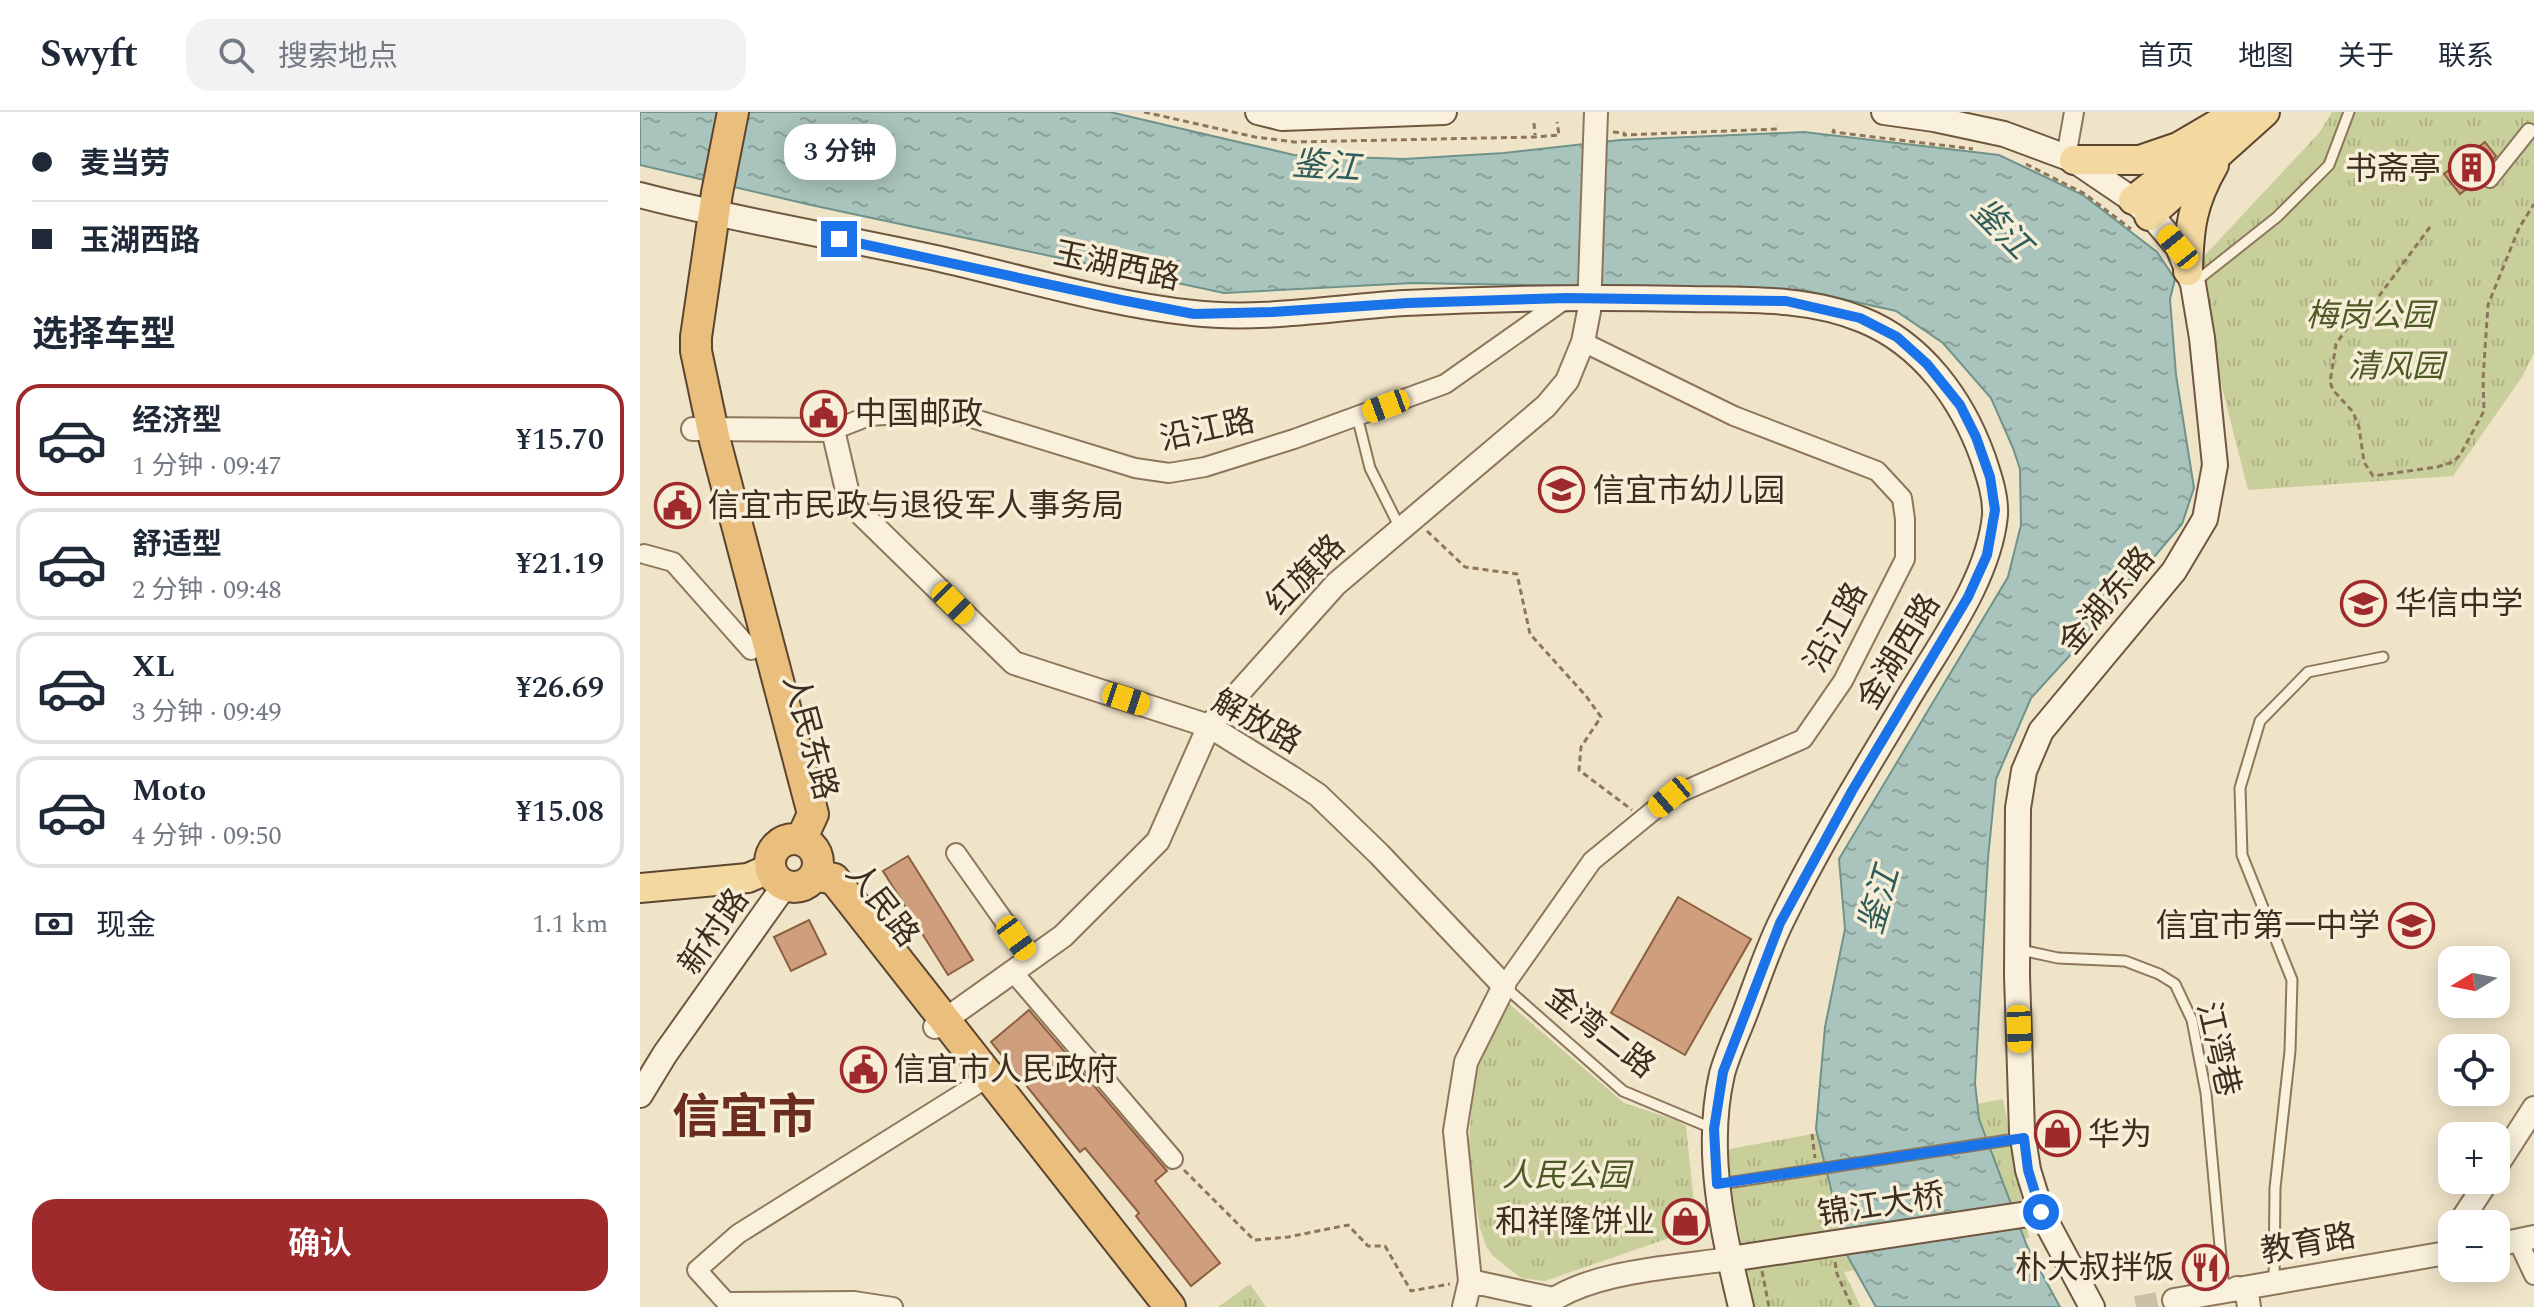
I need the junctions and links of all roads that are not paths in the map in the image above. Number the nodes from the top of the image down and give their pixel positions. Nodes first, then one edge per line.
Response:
1 (719, 112) edge
2 (733, 112) edge
3 (1261, 112) edge
4 (1435, 112) edge
5 (1444, 112) edge
6 (1596, 112) edge
7 (1884, 112) edge
8 (2074, 112) edge
9 (2238, 112) edge
10 (2265, 112) edge
11 (2349, 112) edge
12 (1934, 115) edge
13 (2532, 130) edge
14 (2221, 152) junction
15 (2070, 158) junction
16 (2490, 180) dead end
17 (640, 195) edge
18 (708, 202) junction
19 (2139, 215) junction
20 (2190, 278) junction
21 (1578, 298) junction
22 (1583, 342) junction
23 (1357, 416) junction
24 (702, 429) junction
25 (833, 430) junction
26 (1406, 522) junction
27 (644, 554) dead end
28 (751, 650) junction
29 (2383, 657) dead end
30 (1209, 726) junction
31 (801, 840) junction
32 (956, 853) dead end
33 (815, 875) junction
34 (778, 877) junction
35 (640, 880) edge
36 (640, 888) edge
37 (2017, 950) junction
38 (1022, 965) junction
39 (1504, 986) junction
40 (939, 1024) junction
41 (979, 1083) junction
42 (640, 1095) edge
43 (2534, 1108) edge
44 (1714, 1129) junction
45 (2024, 1138) junction
46 (2510, 1145) edge
47 (1173, 1159) road end
48 (1717, 1184) junction
49 (2041, 1212) junction
50 (2516, 1241) edge
51 (2438, 1248) edge
52 (1730, 1259) junction
53 (2534, 1275) edge
54 (1470, 1281) junction
55 (2274, 1281) junction
56 (2238, 1298) edge
57 (2174, 1300) dead end
58 (724, 1304) edge
59 (1549, 1304) edge
60 (893, 1307) edge
61 (1154, 1307) edge
62 (1170, 1307) edge
63 (1464, 1307) edge
64 (1741, 1307) edge
65 (2092, 1307) edge

1 - 18 highway
2 - 18 highway
3 - 4 main road
4 - 5 main road
6 - 21 street, 红旗路
7 - 12 main road, 金湖东路
8 - 15 street
9 - 15 main road
9 - 19 main road
10 - 14 main road
11 - 20 lane
12 - 15 main road, 金湖东路
13 - 16 street
14 - 19 main road
14 - 20 main road
15 - 19 main road, 金湖东路
17 - 18 main road, 玉湖西路
18 - 21 main road, 玉湖西路
18 - 24 highway, 人民东路
19 - 20 main road, 金湖东路
20 - 37 main road, 金湖东路
21 - 22 street, 红旗路
21 - 23 street, 沿江路
21 - 44 main road, 金湖西路
22 - 26 street, 红旗路
22 - 39 street, 沿江路
23 - 25 street, 沿江路
23 - 26 lane
24 - 25 street
24 - 28 highway, 人民东路
24 - 31 highway, 人民东路
25 - 30 street, 解放路
26 - 30 street, 红旗路
27 - 28 street
28 - 31 highway, 人民东路
29 - 55 lane
30 - 38 street, 红旗路
30 - 39 street, 解放路
31 - 33 highway
31 - 34 highway
32 - 38 street
33 - 34 highway
33 - 40 highway, 人民路
34 - 35 main road
34 - 36 main road
34 - 42 main road, 新村路
37 - 45 main road, 金湖东路
37 - 56 lane, 江湾巷
38 - 40 street, 红旗路
38 - 47 street
39 - 44 lane, 金湾二路
39 - 54 street
40 - 41 highway, 人民路
40 - 62 highway, 人民路
41 - 58 street
41 - 61 highway, 人民路
43 - 46 street
44 - 48 main road, 金湖西路
45 - 48 lane
45 - 49 main road, 金湖东路
48 - 52 main road, 金湖西路
49 - 52 main road, 锦江大桥
49 - 65 main road, 金湖东路
50 - 53 street
51 - 55 street, 教育路
52 - 59 street
52 - 64 main road, 金湖西路
54 - 59 street
54 - 63 street
55 - 56 street, 教育路
56 - 57 street, 教育路
58 - 60 street

